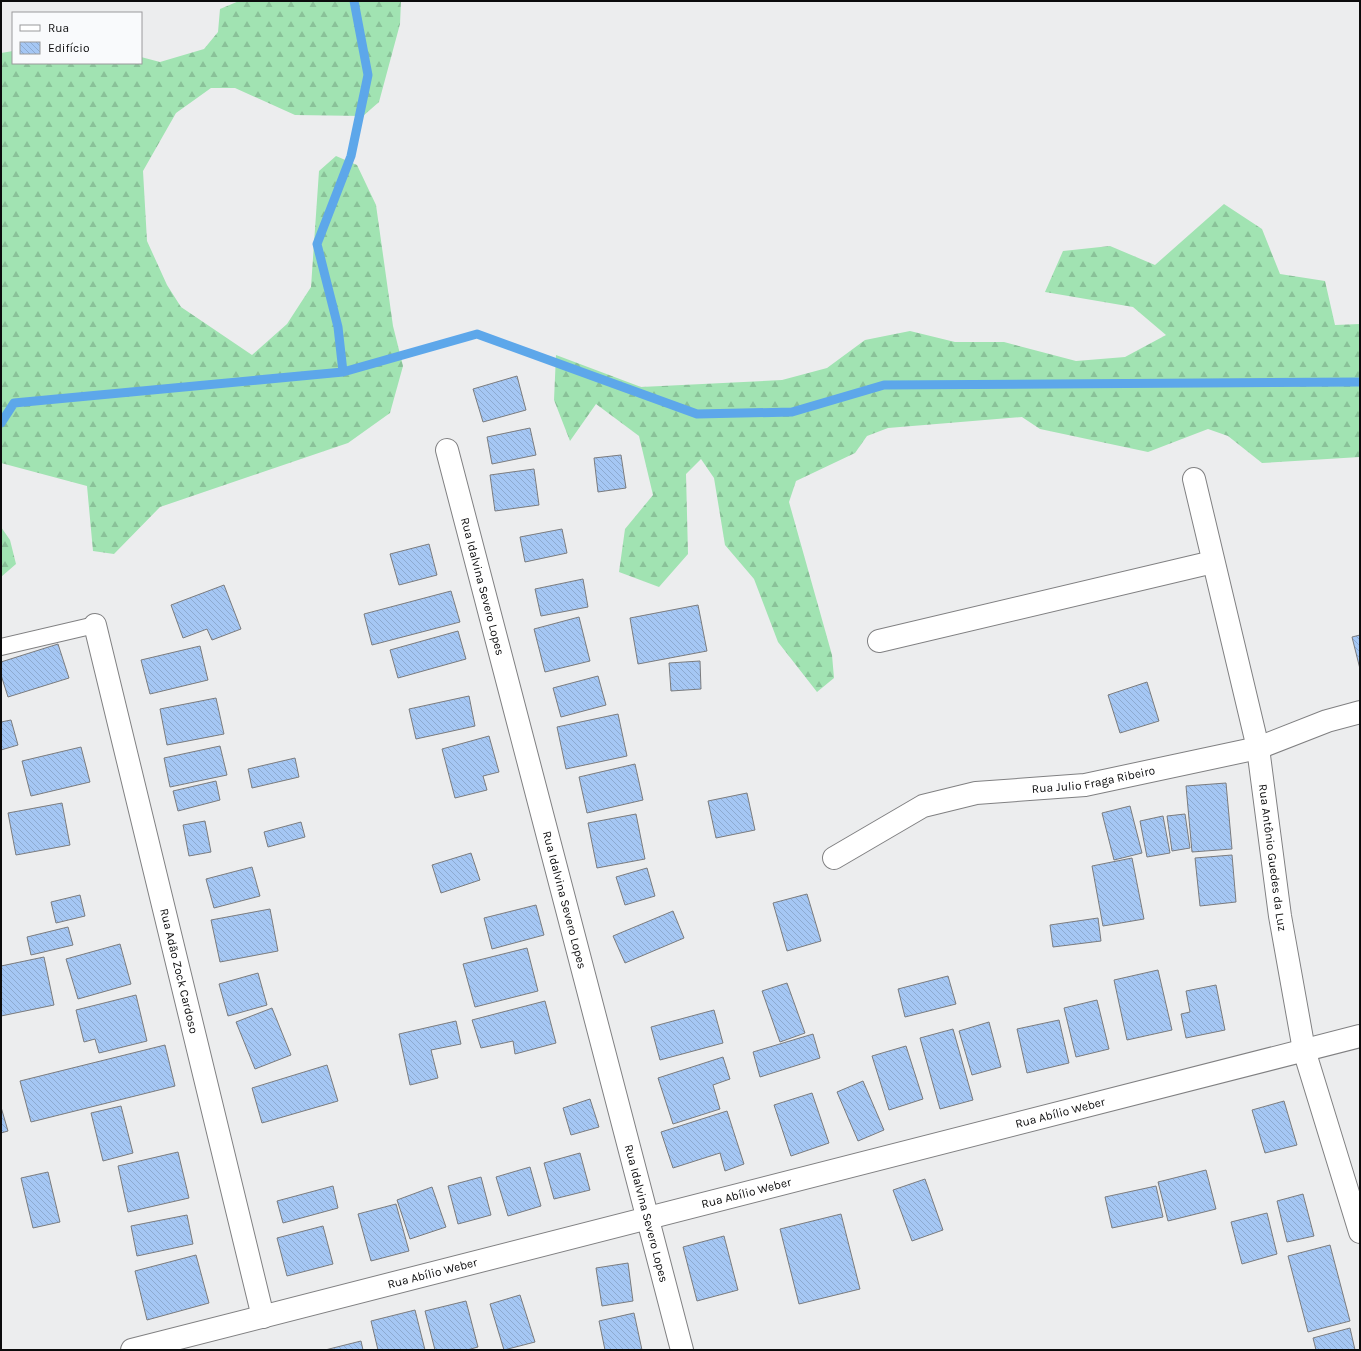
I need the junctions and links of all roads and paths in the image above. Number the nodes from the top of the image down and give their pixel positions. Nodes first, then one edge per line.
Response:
1 (447, 450) dead end
2 (1194, 479) dead end
3 (1213, 562) junction
4 (95, 626) joint
5 (879, 641) dead end
6 (1, 647) edge
7 (1360, 712) edge
8 (1258, 748) junction
9 (834, 858) dead end
10 (1360, 1036) edge
11 (1304, 1050) junction
12 (648, 1218) junction
13 (1360, 1232) edge
14 (263, 1317) junction
15 (132, 1350) edge
16 (682, 1350) edge

1 - 12 street, Rua Idalvina Severo Lopes
2 - 3 street, Rua Antônio Guedes da Luz
3 - 5 street
3 - 8 street, Rua Antônio Guedes da Luz
4 - 6 lane
4 - 14 street, Rua Adão Zock Cardoso
7 - 8 street, Rua Julio Fraga Ribeiro
8 - 9 street, Rua Julio Fraga Ribeiro
8 - 11 street, Rua Antônio Guedes da Luz
10 - 11 street, Rua Abílio Weber
11 - 12 street, Rua Abílio Weber
11 - 13 street, Rua Antônio Guedes da Luz
12 - 14 street, Rua Abílio Weber
12 - 16 street, Rua Idalvina Severo Lopes
14 - 15 street, Rua Abílio Weber

